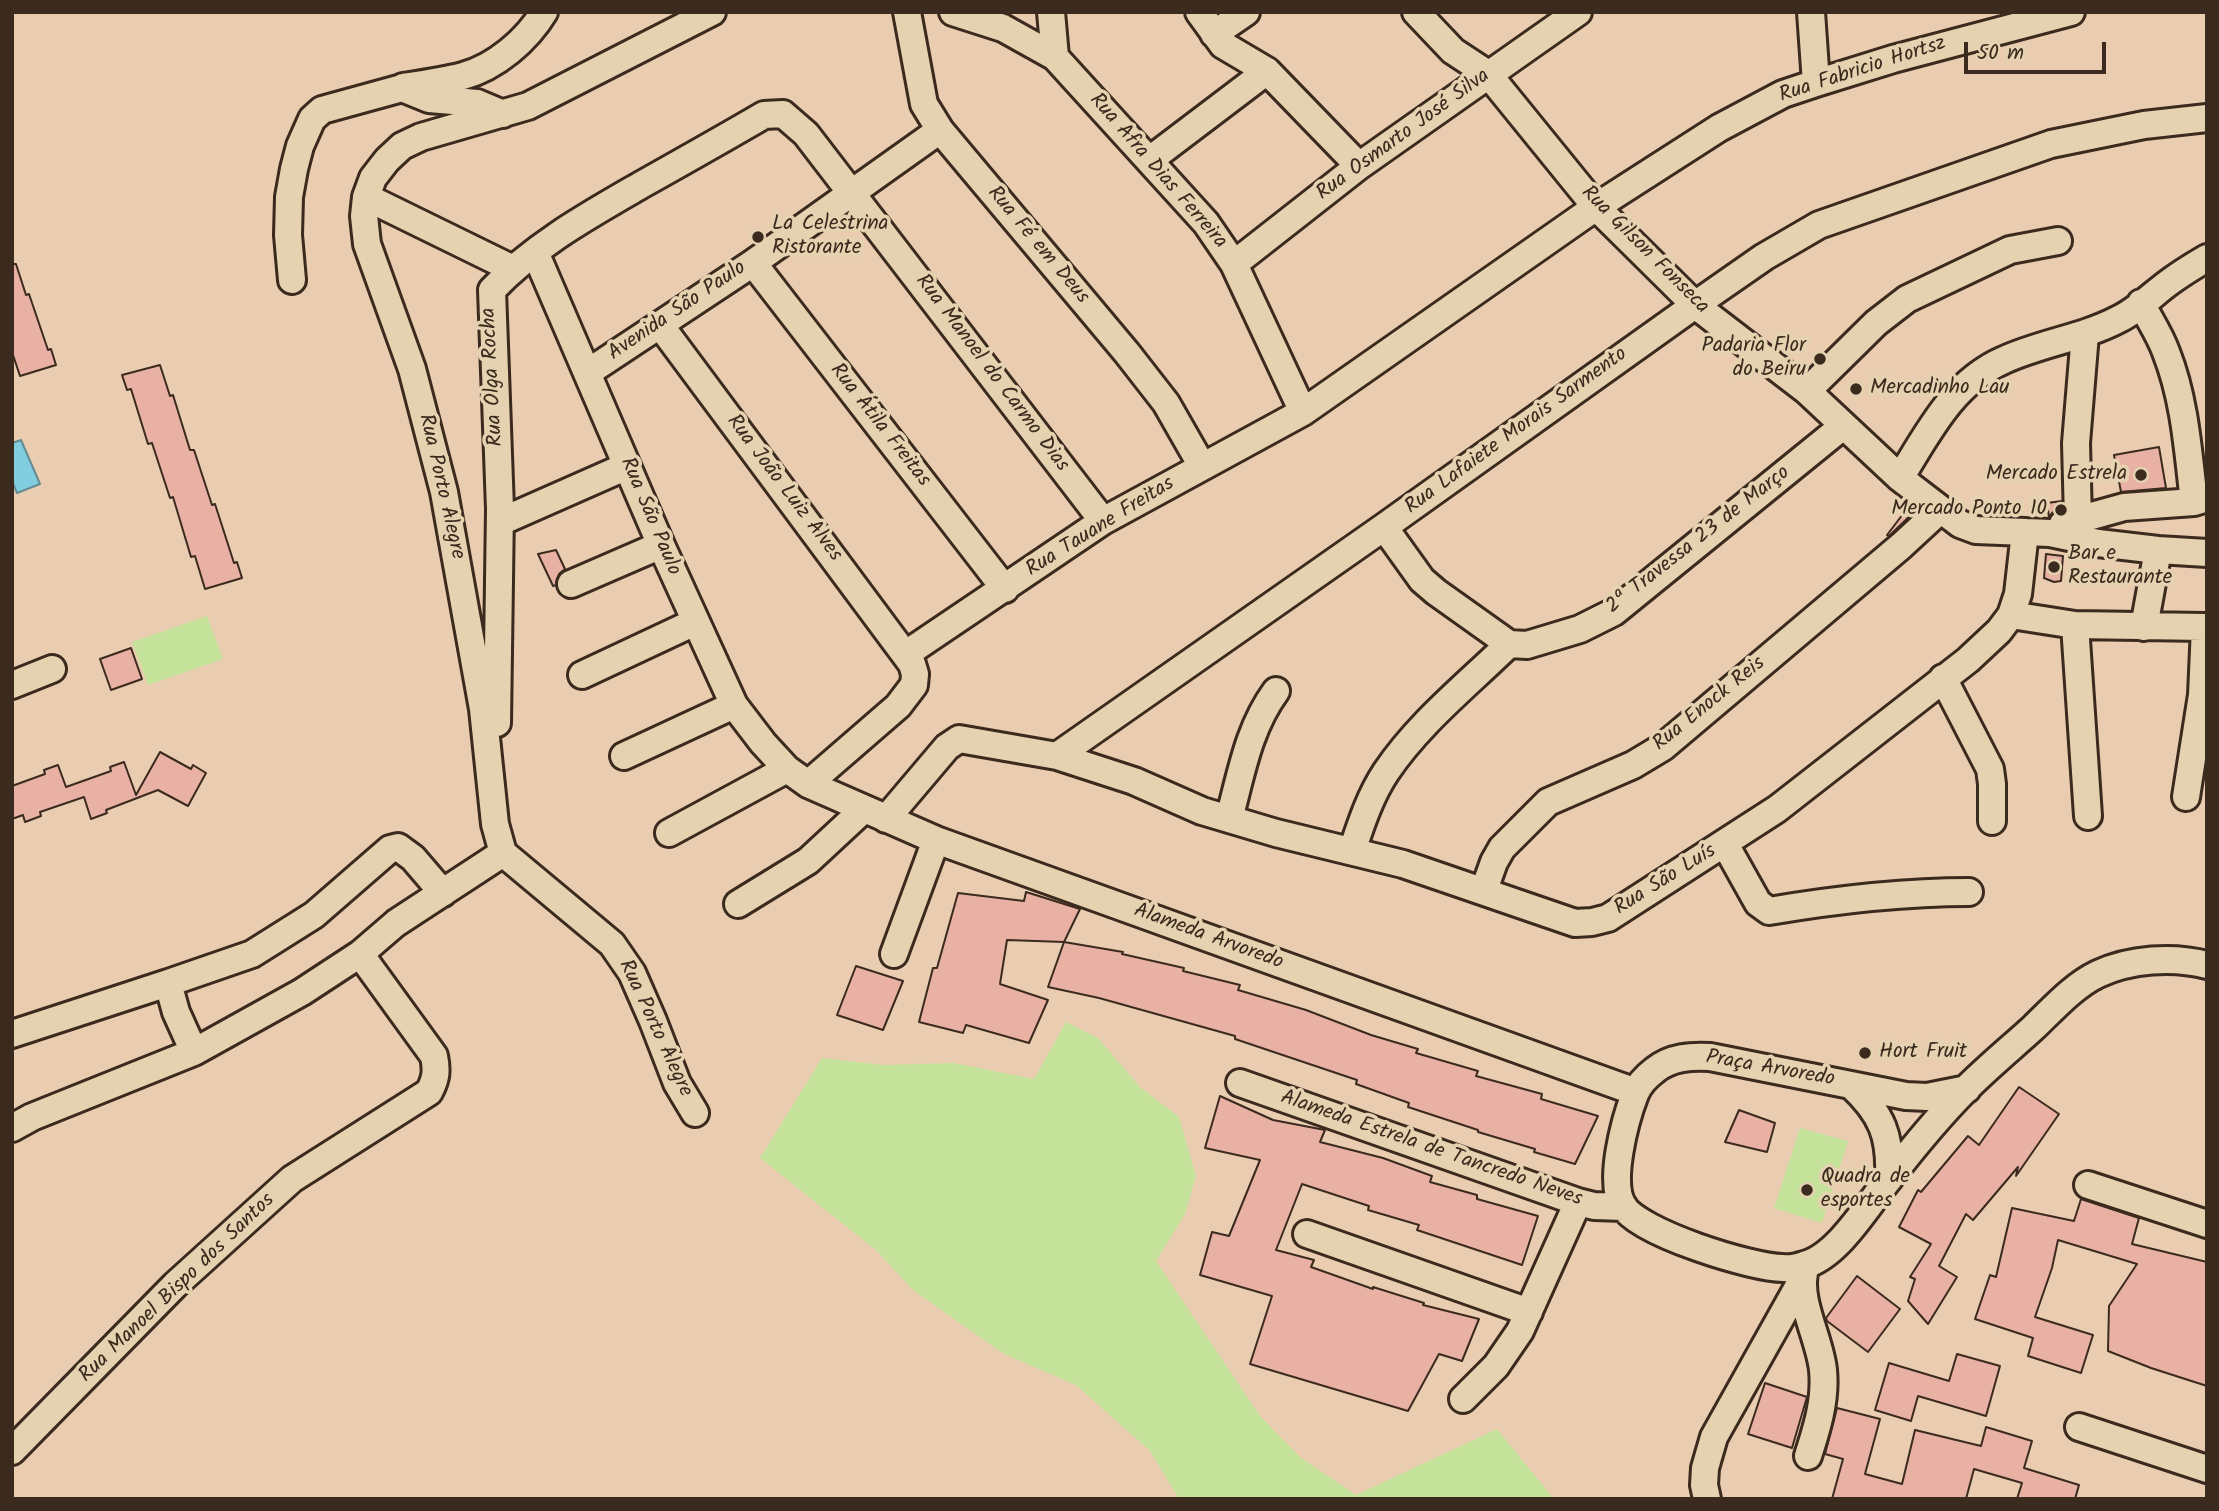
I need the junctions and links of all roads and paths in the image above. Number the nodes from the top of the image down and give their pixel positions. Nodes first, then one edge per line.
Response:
1 (544, 12) edge
2 (712, 12) edge
3 (907, 12) edge
4 (953, 12) edge
5 (1051, 12) edge
6 (1246, 12) edge
7 (1416, 12) edge
8 (1578, 12) edge
9 (1811, 12) edge
10 (2071, 12) edge
11 (2025, 18) edge
12 (1206, 23) edge
13 (1055, 57) junction
14 (1267, 71) junction
15 (1488, 74) junction
16 (1816, 83) junction
17 (402, 88) junction
18 (503, 114) junction
19 (2207, 118) edge
20 (940, 130) junction
21 (1151, 159) junction
22 (1359, 166) junction
23 (853, 193) junction
24 (366, 197) junction
25 (1596, 207) junction
26 (2059, 241) dead end
27 (535, 252) junction
28 (2207, 258) edge
29 (753, 263) junction
30 (1234, 264) junction
31 (513, 270) junction
32 (292, 280) dead end
33 (2141, 303) junction
34 (1695, 305) junction
35 (660, 324) junction
36 (2085, 334) junction
37 (587, 373) junction
38 (1807, 391) junction
39 (1303, 412) junction
40 (1843, 426) junction
41 (627, 466) junction
42 (1202, 466) junction
43 (1900, 478) junction
44 (2200, 500) edge
45 (1940, 510) junction
46 (2078, 520) junction
47 (1103, 521) junction
48 (500, 522) junction
49 (1384, 527) junction
50 (2038, 533) junction
51 (661, 545) junction
52 (2158, 550) junction
53 (2207, 553) edge
54 (570, 584) dead end
55 (1005, 589) junction
56 (2011, 615) junction
57 (695, 622) junction
58 (2075, 625) junction
59 (2144, 627) junction
60 (1509, 644) junction
61 (906, 654) junction
62 (51, 669) dead end
63 (582, 675) dead end
64 (1944, 678) junction
65 (12, 685) edge
66 (1276, 691) dead end
67 (734, 705) junction
68 (1057, 755) junction
69 (624, 756) dead end
70 (786, 769) junction
71 (808, 784) junction
72 (491, 787) junction
73 (2186, 797) dead end
74 (875, 814) junction
75 (2088, 816) dead end
76 (1229, 819) junction
77 (1992, 821) dead end
78 (669, 833) dead end
79 (936, 840) junction
80 (1725, 844) junction
81 (1352, 851) junction
82 (503, 853) junction
83 (1484, 890) junction
84 (1969, 892) dead end
85 (443, 893) junction
86 (738, 904) dead end
87 (360, 954) junction
88 (894, 954) dead end
89 (2207, 965) edge
90 (168, 984) junction
91 (12, 1034) edge
92 (194, 1052) junction
93 (1240, 1083) dead end
94 (1851, 1085) junction
95 (1967, 1089) junction
96 (1636, 1092) junction
97 (695, 1113) dead end
98 (12, 1128) edge
99 (1889, 1179) junction
100 (2088, 1185) dead end
101 (1578, 1202) junction
102 (1624, 1207) junction
103 (2207, 1224) edge
104 (1307, 1234) dead end
105 (1805, 1271) junction
106 (1529, 1312) junction
107 (1463, 1399) dead end
108 (2079, 1427) dead end
109 (12, 1451) edge
110 (1808, 1456) dead end
111 (2207, 1469) edge
112 (1707, 1499) edge

1 - 17 street
2 - 18 street, Rua Porto Alegre
3 - 20 street, Rua Fé em Deus
4 - 13 street
5 - 13 street
6 - 12 street
7 - 15 street, Rua Gilson Fonseca
8 - 15 street, Rua Osmarto José Silva
9 - 16 street
10 - 11 street, Rua Fabricio Hortsz
11 - 16 street, Rua Fabricio Hortsz
12 - 14 street
13 - 21 street, Rua Afra Dias Ferreira
14 - 21 street
14 - 22 street
15 - 22 street, Rua Osmarto José Silva
15 - 25 street, Rua Gilson Fonseca
16 - 25 street, Rua Fabricio Hortsz
17 - 18 street
17 - 32 street
18 - 24 street, Rua Porto Alegre
19 - 34 street, Rua Lafaiete Morais Sarmento
20 - 23 street, Avenida São Paulo
20 - 42 street, Rua Fé em Deus
21 - 30 street, Rua Afra Dias Ferreira
22 - 30 street, Rua Osmarto José Silva
23 - 27 street, Rua Olga Rocha
23 - 29 street, Avenida São Paulo
23 - 47 street, Rua Manoel do Carmo Dias
24 - 31 street
24 - 72 street, Rua Porto Alegre
25 - 34 street, Rua Gilson Fonseca
25 - 39 street, Rua Fabricio Hortsz
26 - 38 street
27 - 31 street, Rua Olga Rocha
27 - 37 street, Rua São Paulo
28 - 33 street
29 - 35 street, Avenida São Paulo
29 - 55 street, Rua Átila Freitas
30 - 39 street, Rua Afra Dias Ferreira
31 - 48 street, Rua Olga Rocha
33 - 36 street
33 - 44 street
34 - 38 street, Rua Gilson Fonseca
34 - 49 street, Rua Lafaiete Morais Sarmento
35 - 37 street, Avenida São Paulo
35 - 61 street, Rua João Luiz Alves
36 - 43 street
36 - 46 street
37 - 41 street, Rua São Paulo
38 - 40 street, Rua Gilson Fonseca
39 - 42 street, Rua Tauane Freitas
40 - 43 street, Rua Gilson Fonseca
40 - 60 street, 2ª Travessa 23 de Março
41 - 48 street
41 - 51 street, Rua São Paulo
42 - 47 street, Rua Tauane Freitas
43 - 45 street, Rua Gilson Fonseca
44 - 46 street
45 - 50 street, Rua Gilson Fonseca
45 - 83 street, Rua Enock Reis
46 - 50 street
47 - 55 street, Rua Tauane Freitas
48 - 72 street, Rua Olga Rocha
49 - 60 street
49 - 68 street, Rua Lafaiete Morais Sarmento
50 - 52 street, Rua Gilson Fonseca
50 - 56 street, Rua São Luís
51 - 54 street
51 - 57 street, Rua São Paulo
52 - 53 street, Rua Gilson Fonseca
52 - 59 street
55 - 61 street, Rua Tauane Freitas
56 - 58 street
56 - 64 street, Rua São Luís
57 - 63 street
57 - 67 street, Rua São Paulo
58 - 59 street
58 - 75 street
59 - 73 street
60 - 81 street
61 - 71 street
62 - 65 street
64 - 77 street
64 - 80 street, Rua São Luís
66 - 76 street
67 - 69 street
67 - 70 street, Rua São Paulo
68 - 74 street
68 - 76 street, Rua São Luís
70 - 71 street, Alameda Arvoredo
70 - 78 street
71 - 74 street, Alameda Arvoredo
72 - 82 street, Rua Porto Alegre
74 - 79 street, Alameda Arvoredo
74 - 86 street
76 - 81 street, Rua São Luís
79 - 88 street
79 - 96 street, Alameda Arvoredo
80 - 83 street, Rua São Luís
80 - 84 street
81 - 83 street, Rua São Luís
82 - 85 street
82 - 97 street, Rua Porto Alegre
85 - 87 street
85 - 90 street
87 - 92 street
87 - 109 street, Rua Manoel Bispo dos Santos
89 - 95 street
90 - 91 street
90 - 92 street
92 - 98 street
93 - 101 street, Alameda Estrela de Tancredo Neves
94 - 95 street, Praça Arvoredo
94 - 96 street, Praça Arvoredo
94 - 99 street, Praça Arvoredo
95 - 99 street
96 - 102 street, Praça Arvoredo
99 - 105 street
100 - 103 street
101 - 102 street, Alameda Estrela de Tancredo Neves
101 - 106 street
102 - 105 street
104 - 106 street
105 - 110 street
105 - 112 street
106 - 107 street
108 - 111 street

